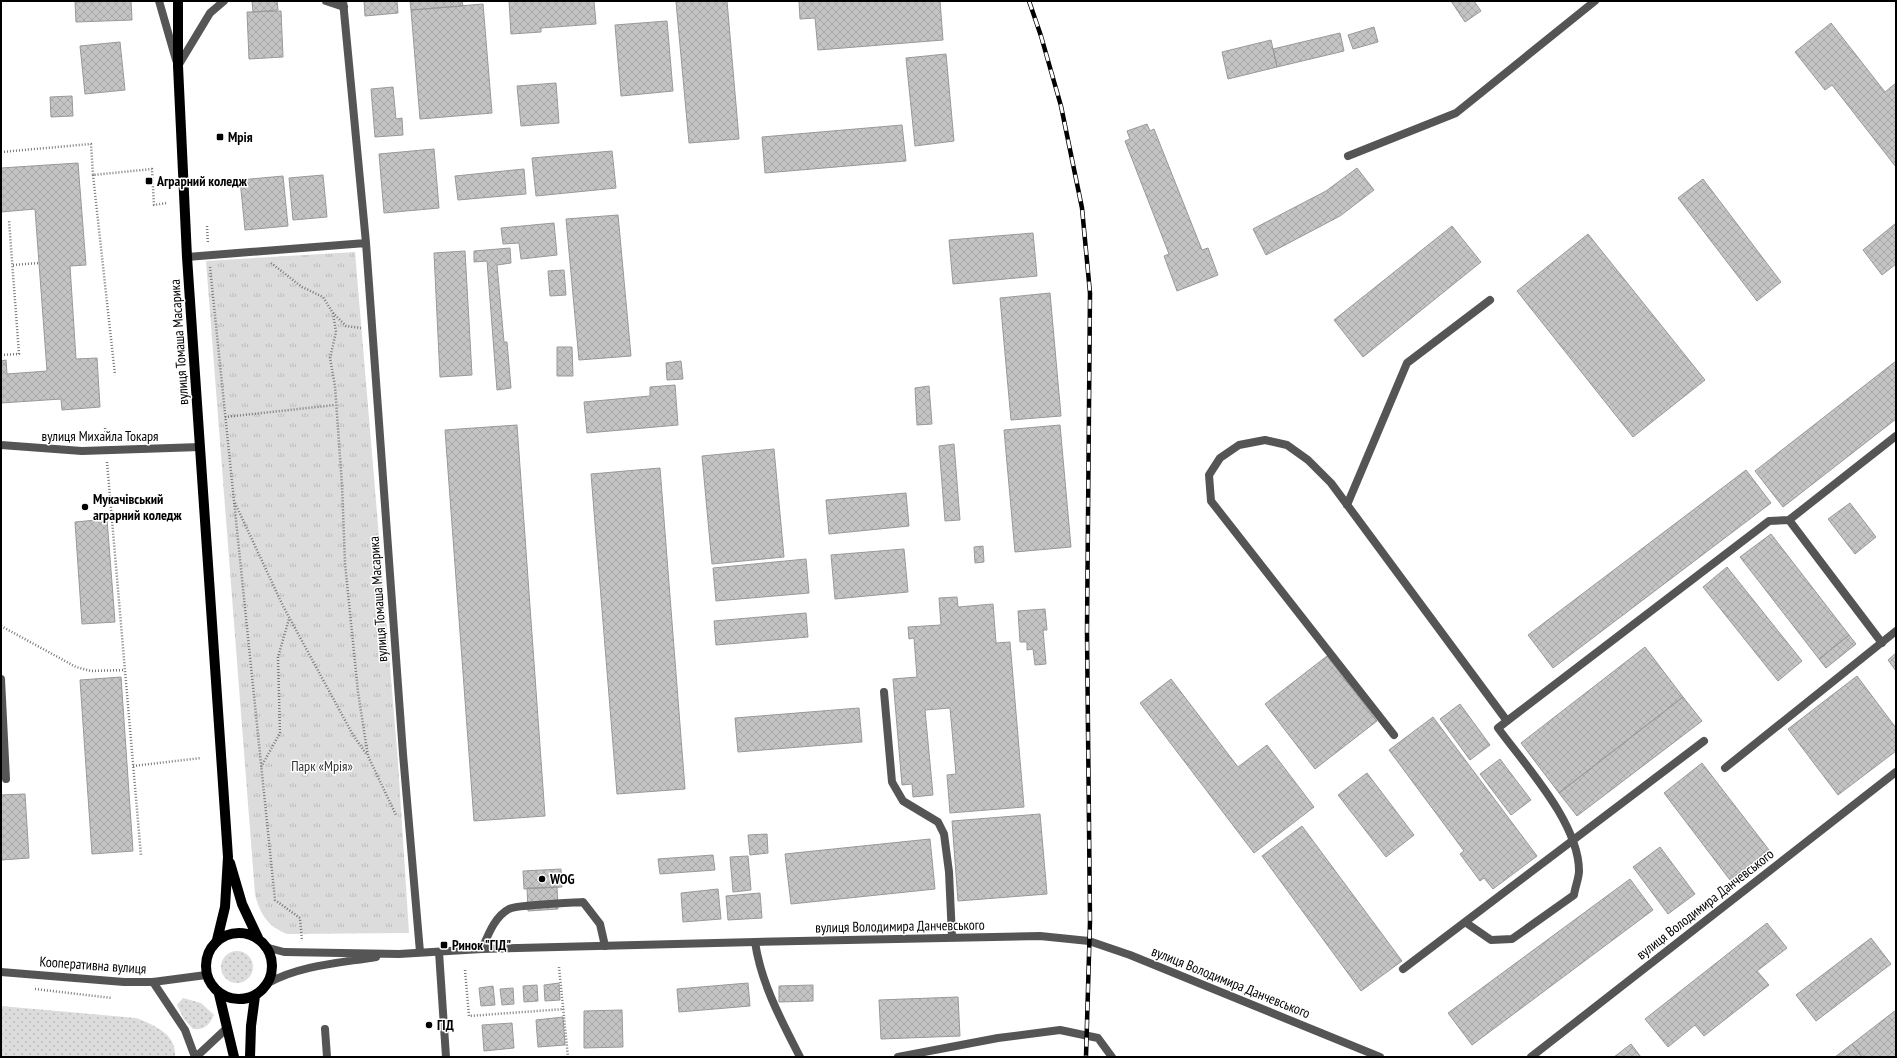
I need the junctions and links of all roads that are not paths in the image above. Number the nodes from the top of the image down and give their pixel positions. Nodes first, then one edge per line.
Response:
1 (159, 1) edge
2 (178, 1) edge
3 (224, 1) edge
4 (326, 1) edge
5 (1595, 1) edge
6 (344, 4) edge
7 (178, 66) junction
8 (1348, 156) dead end
9 (366, 243) junction
10 (187, 257) junction
11 (1490, 300) dead end
12 (1896, 436) edge
13 (1, 445) edge
14 (200, 447) junction
15 (1348, 506) junction
16 (1789, 520) junction
17 (1896, 632) edge
18 (1882, 643) junction
19 (1, 679) edge
20 (884, 692) dead end
21 (1507, 721) junction
22 (1394, 735) dead end
23 (1704, 741) dead end
24 (1725, 768) dead end
25 (1896, 772) edge
26 (6, 779) dead end
27 (1573, 840) junction
28 (228, 857) junction
29 (1464, 922) junction
30 (952, 937) junction
31 (217, 940) junction
32 (755, 942) junction
33 (262, 943) junction
34 (605, 946) junction
35 (482, 949) junction
36 (420, 952) junction
37 (439, 952) junction
38 (399, 954) junction
39 (1403, 970) dead end
40 (1, 972) edge
41 (206, 975) junction
42 (153, 982) junction
43 (268, 983) junction
44 (219, 994) junction
45 (255, 996) junction
46 (228, 1028) junction
47 (325, 1029) dead end
48 (907, 1056) edge
49 (195, 1057) edge
50 (234, 1057) edge
51 (250, 1057) edge
52 (327, 1057) edge
53 (446, 1057) edge
54 (800, 1057) edge
55 (898, 1057) edge
56 (1112, 1057) edge
57 (1380, 1057) edge
58 (1531, 1057) edge

1 - 7 street, вулиця Томаша Масарика
2 - 7 main road, вулиця Томаша Масарика
3 - 7 street
4 - 6 street
5 - 8 street
6 - 9 street, вулиця Томаша Масарика
7 - 10 main road, вулиця Томаша Масарика
9 - 10 street
9 - 36 street, вулиця Томаша Масарика
10 - 14 main road, вулиця Томаша Масарика
11 - 15 street
12 - 16 street
13 - 14 street, вулиця Михайла Токаря
14 - 28 main road, вулиця Томаша Масарика
15 - 21 street
15 - 22 street
16 - 18 street
16 - 21 street
17 - 18 street
18 - 24 street
19 - 26 street
20 - 30 street
21 - 27 street
23 - 27 street
25 - 58 street, вулиця Володимира Данчевського
27 - 29 street
27 - 29 street
28 - 31 main road, вулиця Томаша Масарика
28 - 33 main road, вулиця Томаша Масарика
29 - 39 street
30 - 32 street, вулиця Володимира Данчевського
30 - 57 street, вулиця Володимира Данчевського
31 - 33 main road
31 - 41 main road
32 - 34 street, вулиця Володимира Данчевського
32 - 54 street
33 - 38 street, вулиця Володимира Данчевського
33 - 43 main road
34 - 35 street, вулиця Володимира Данчевського
34 - 35 street
35 - 37 street, вулиця Володимира Данчевського
36 - 37 street, вулиця Володимира Данчевського
36 - 38 street, вулиця Володимира Данчевського
37 - 53 street
38 - 43 street, вулиця Володимира Данчевського
40 - 42 street, Кооперативна вулиця
41 - 42 street, Кооперативна вулиця
41 - 44 main road
42 - 49 street
43 - 45 main road
44 - 45 main road
44 - 46 main road
45 - 51 main road
46 - 49 street
46 - 50 main road
47 - 52 street
48 - 55 street
48 - 56 street

